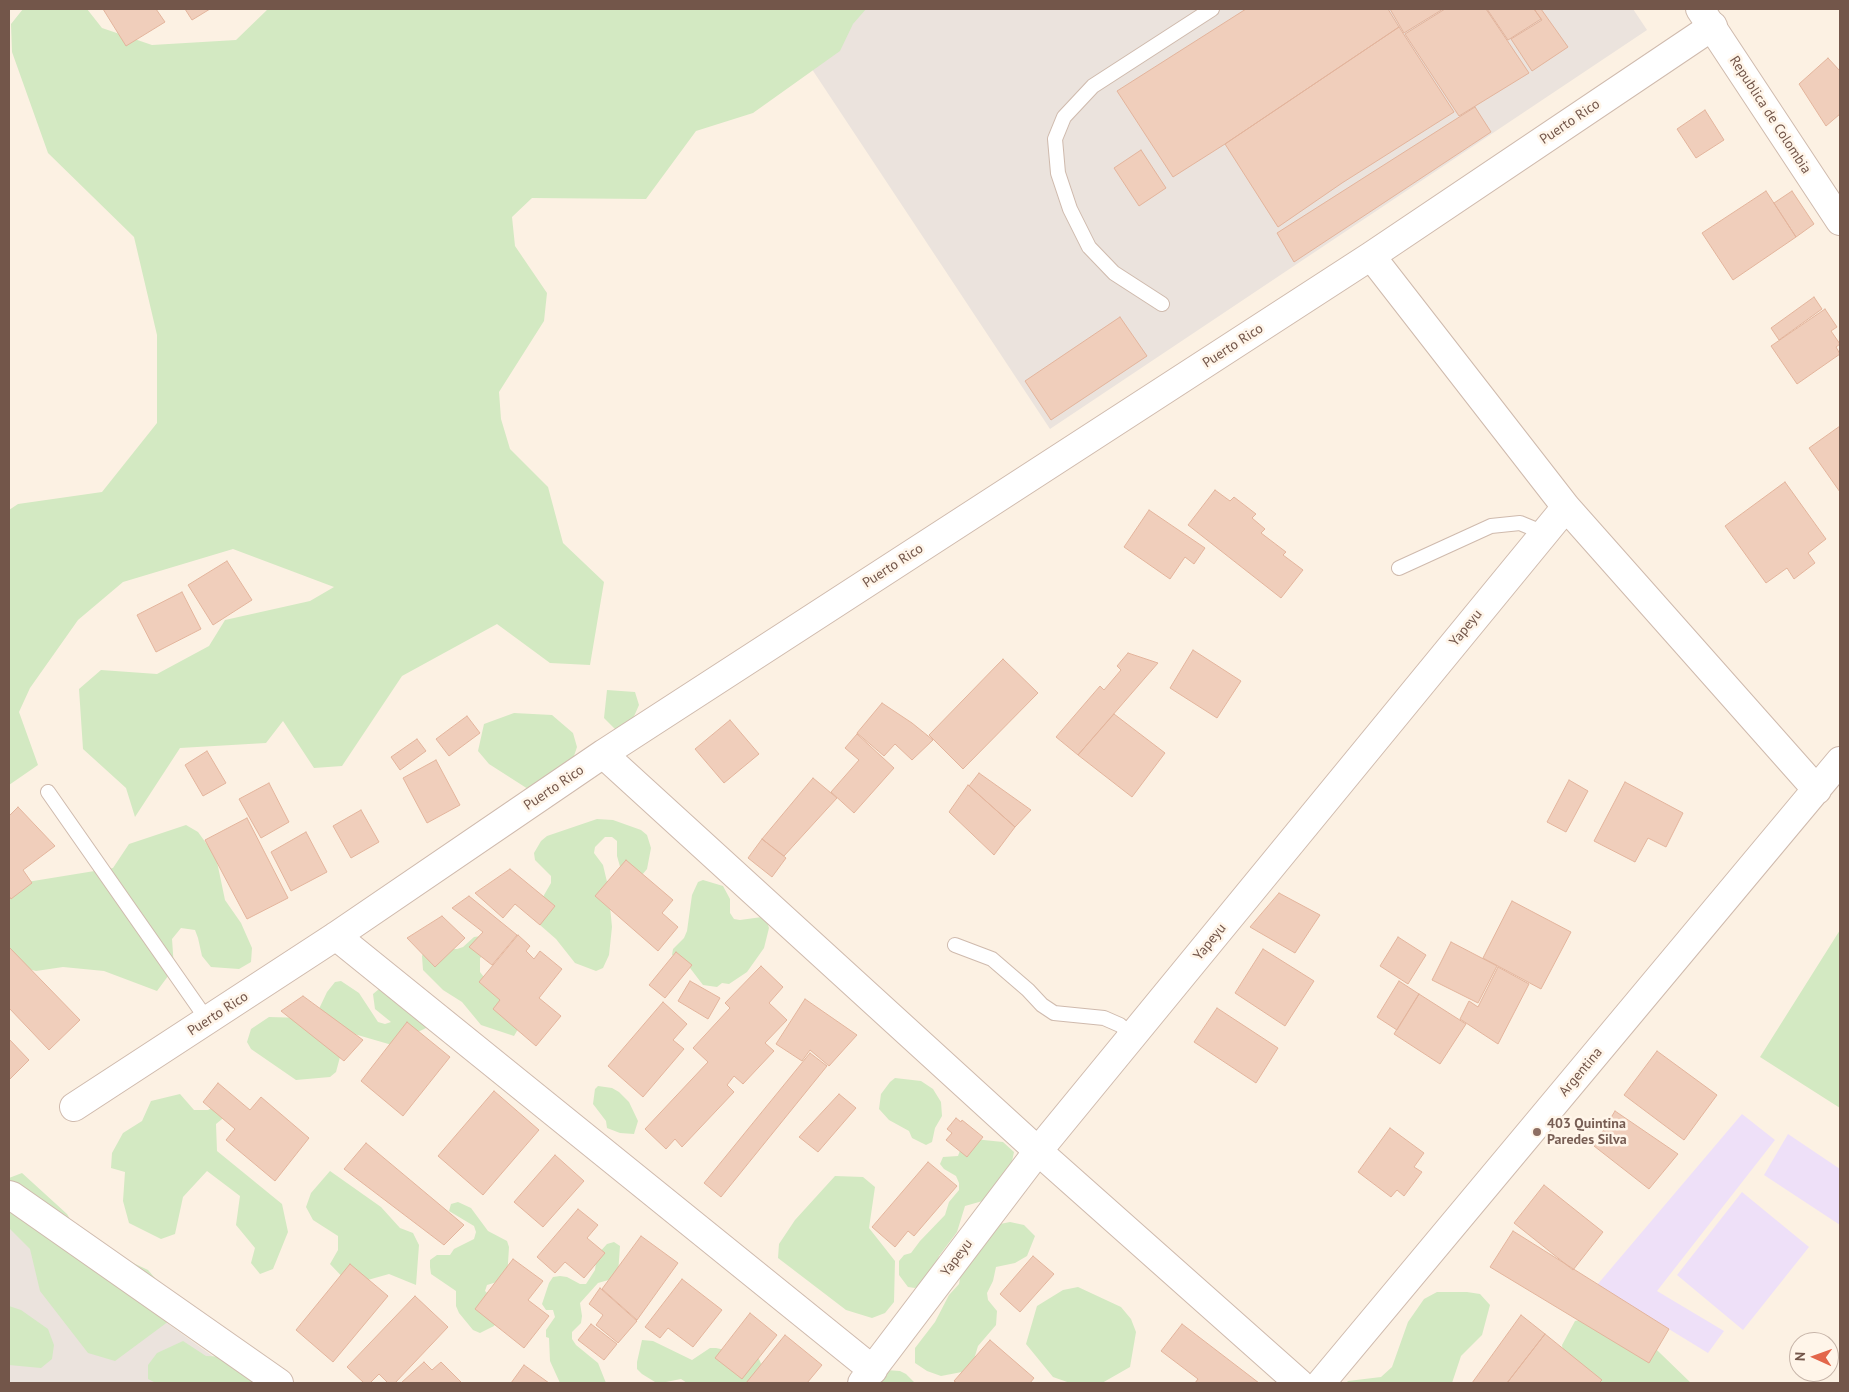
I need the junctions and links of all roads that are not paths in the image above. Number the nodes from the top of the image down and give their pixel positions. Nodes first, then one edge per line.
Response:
1 (1212, 9) edge
2 (1706, 18) edge
3 (1840, 221) edge
4 (1371, 256) junction
5 (1162, 304) dead end
6 (1566, 507) junction
7 (1544, 533) junction
8 (1399, 568) dead end
9 (603, 754) junction
10 (1840, 761) edge
11 (1817, 790) junction
12 (48, 792) dead end
13 (336, 936) junction
14 (955, 945) dead end
15 (208, 1021) junction
16 (1132, 1036) junction
17 (74, 1107) dead end
18 (1038, 1151) junction
19 (9, 1195) edge
20 (867, 1376) edge
21 (279, 1383) edge
22 (1299, 1383) edge
23 (1321, 1383) edge

1 - 5 lane
2 - 3 street, Republica de Colombia
2 - 4 street, Puerto Rico
4 - 6 street
4 - 9 street, Puerto Rico
6 - 7 street, Yapeyu
6 - 11 street
7 - 8 lane
7 - 16 street, Yapeyu
9 - 13 street, Puerto Rico
9 - 18 street
10 - 11 street, Argentina
11 - 23 street, Argentina
12 - 15 lane
13 - 15 street, Puerto Rico
13 - 20 street
14 - 16 lane
15 - 17 street, Puerto Rico
16 - 18 street, Yapeyu
18 - 20 street, Yapeyu
18 - 22 street
19 - 21 street

